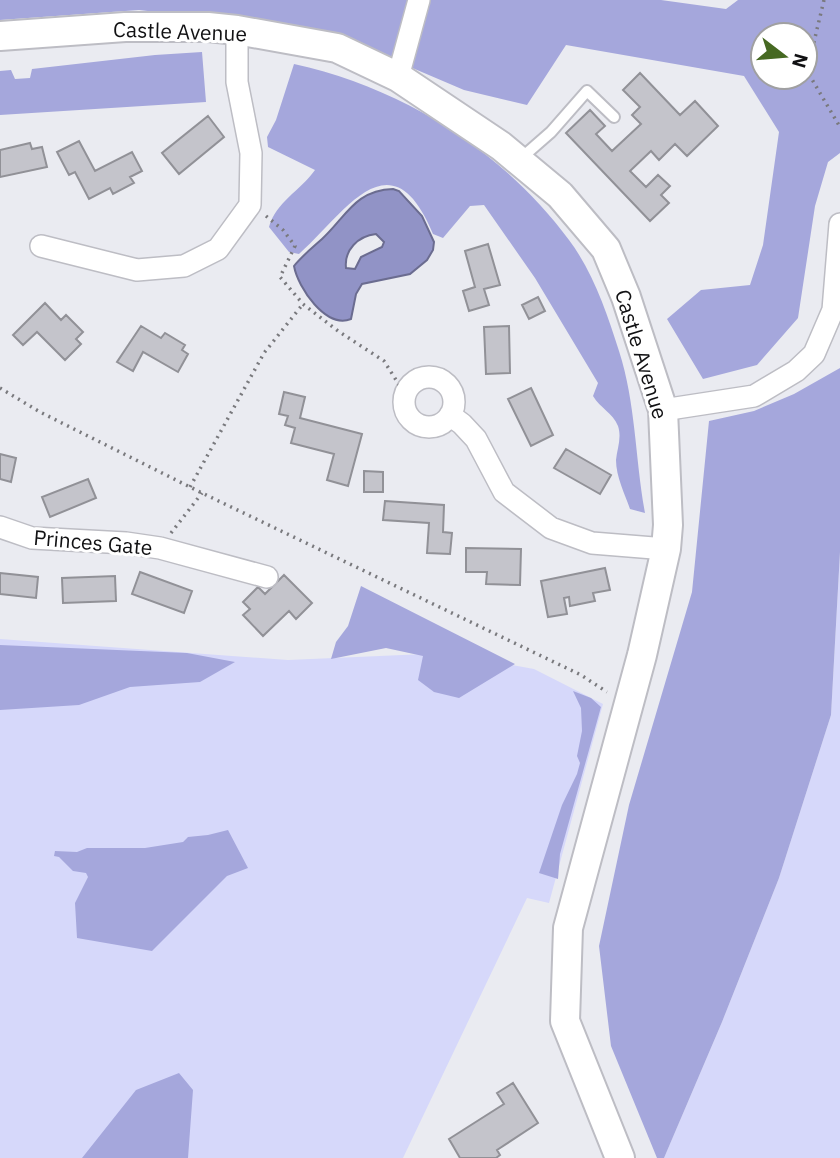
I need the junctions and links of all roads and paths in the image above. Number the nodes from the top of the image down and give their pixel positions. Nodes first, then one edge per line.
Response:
1 (419, 0) edge
2 (824, 0) edge
3 (237, 30) junction
4 (0, 36) edge
5 (398, 77) junction
6 (614, 117) dead end
7 (840, 127) edge
8 (519, 160) junction
9 (250, 205) junction
10 (840, 224) edge
11 (41, 246) dead end
12 (303, 304) junction
13 (0, 388) edge
14 (405, 394) junction
15 (663, 410) junction
16 (450, 415) junction
17 (190, 487) junction
18 (202, 493) junction
19 (0, 527) edge
20 (160, 548) junction
21 (666, 549) junction
22 (267, 576) dead end
23 (629, 706) junction
24 (620, 1158) edge

1 - 5 street
2 - 7 path
3 - 4 street, Castle Avenue
3 - 5 street, Castle Avenue
3 - 9 street
5 - 8 street, Castle Avenue
6 - 8 lane
8 - 15 street, Castle Avenue
9 - 11 street
9 - 12 path
10 - 15 street
12 - 14 path
12 - 17 path
13 - 17 path
14 - 16 street
14 - 16 street
15 - 21 street, Castle Avenue
16 - 21 street
17 - 18 path
18 - 20 path
18 - 23 path
19 - 20 street, Princes Gate
20 - 22 street, Princes Gate
21 - 23 street, Castle Avenue
23 - 24 street, Castle Avenue

